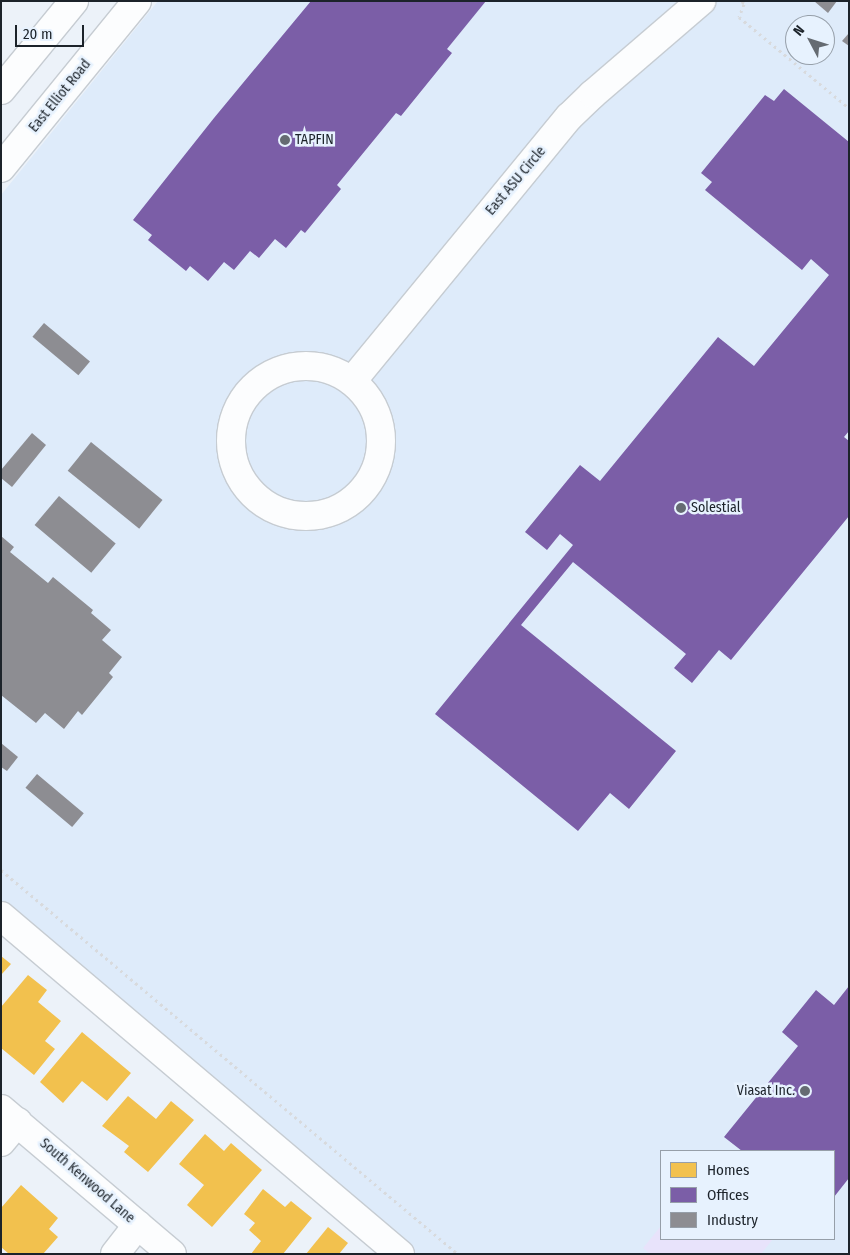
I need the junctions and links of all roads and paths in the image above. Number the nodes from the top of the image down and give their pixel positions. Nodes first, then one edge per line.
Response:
1 (74, 1) edge
2 (137, 1) edge
3 (701, 1) edge
4 (742, 1) edge
5 (1, 90) edge
6 (849, 108) edge
7 (1, 168) edge
8 (352, 381) junction
9 (1, 870) edge
10 (1, 916) edge
11 (7, 1124) edge
12 (138, 1225) junction
13 (115, 1254) edge
14 (172, 1254) edge
15 (400, 1254) edge
16 (458, 1254) edge

1 - 5 street
2 - 7 street, East Elliot Road
3 - 8 street, East ASU Circle
4 - 6 path
8 - 8 street
9 - 16 path
10 - 15 street
11 - 12 street, South Kenwood Lane
12 - 13 street
12 - 14 street, South Kenwood Lane

